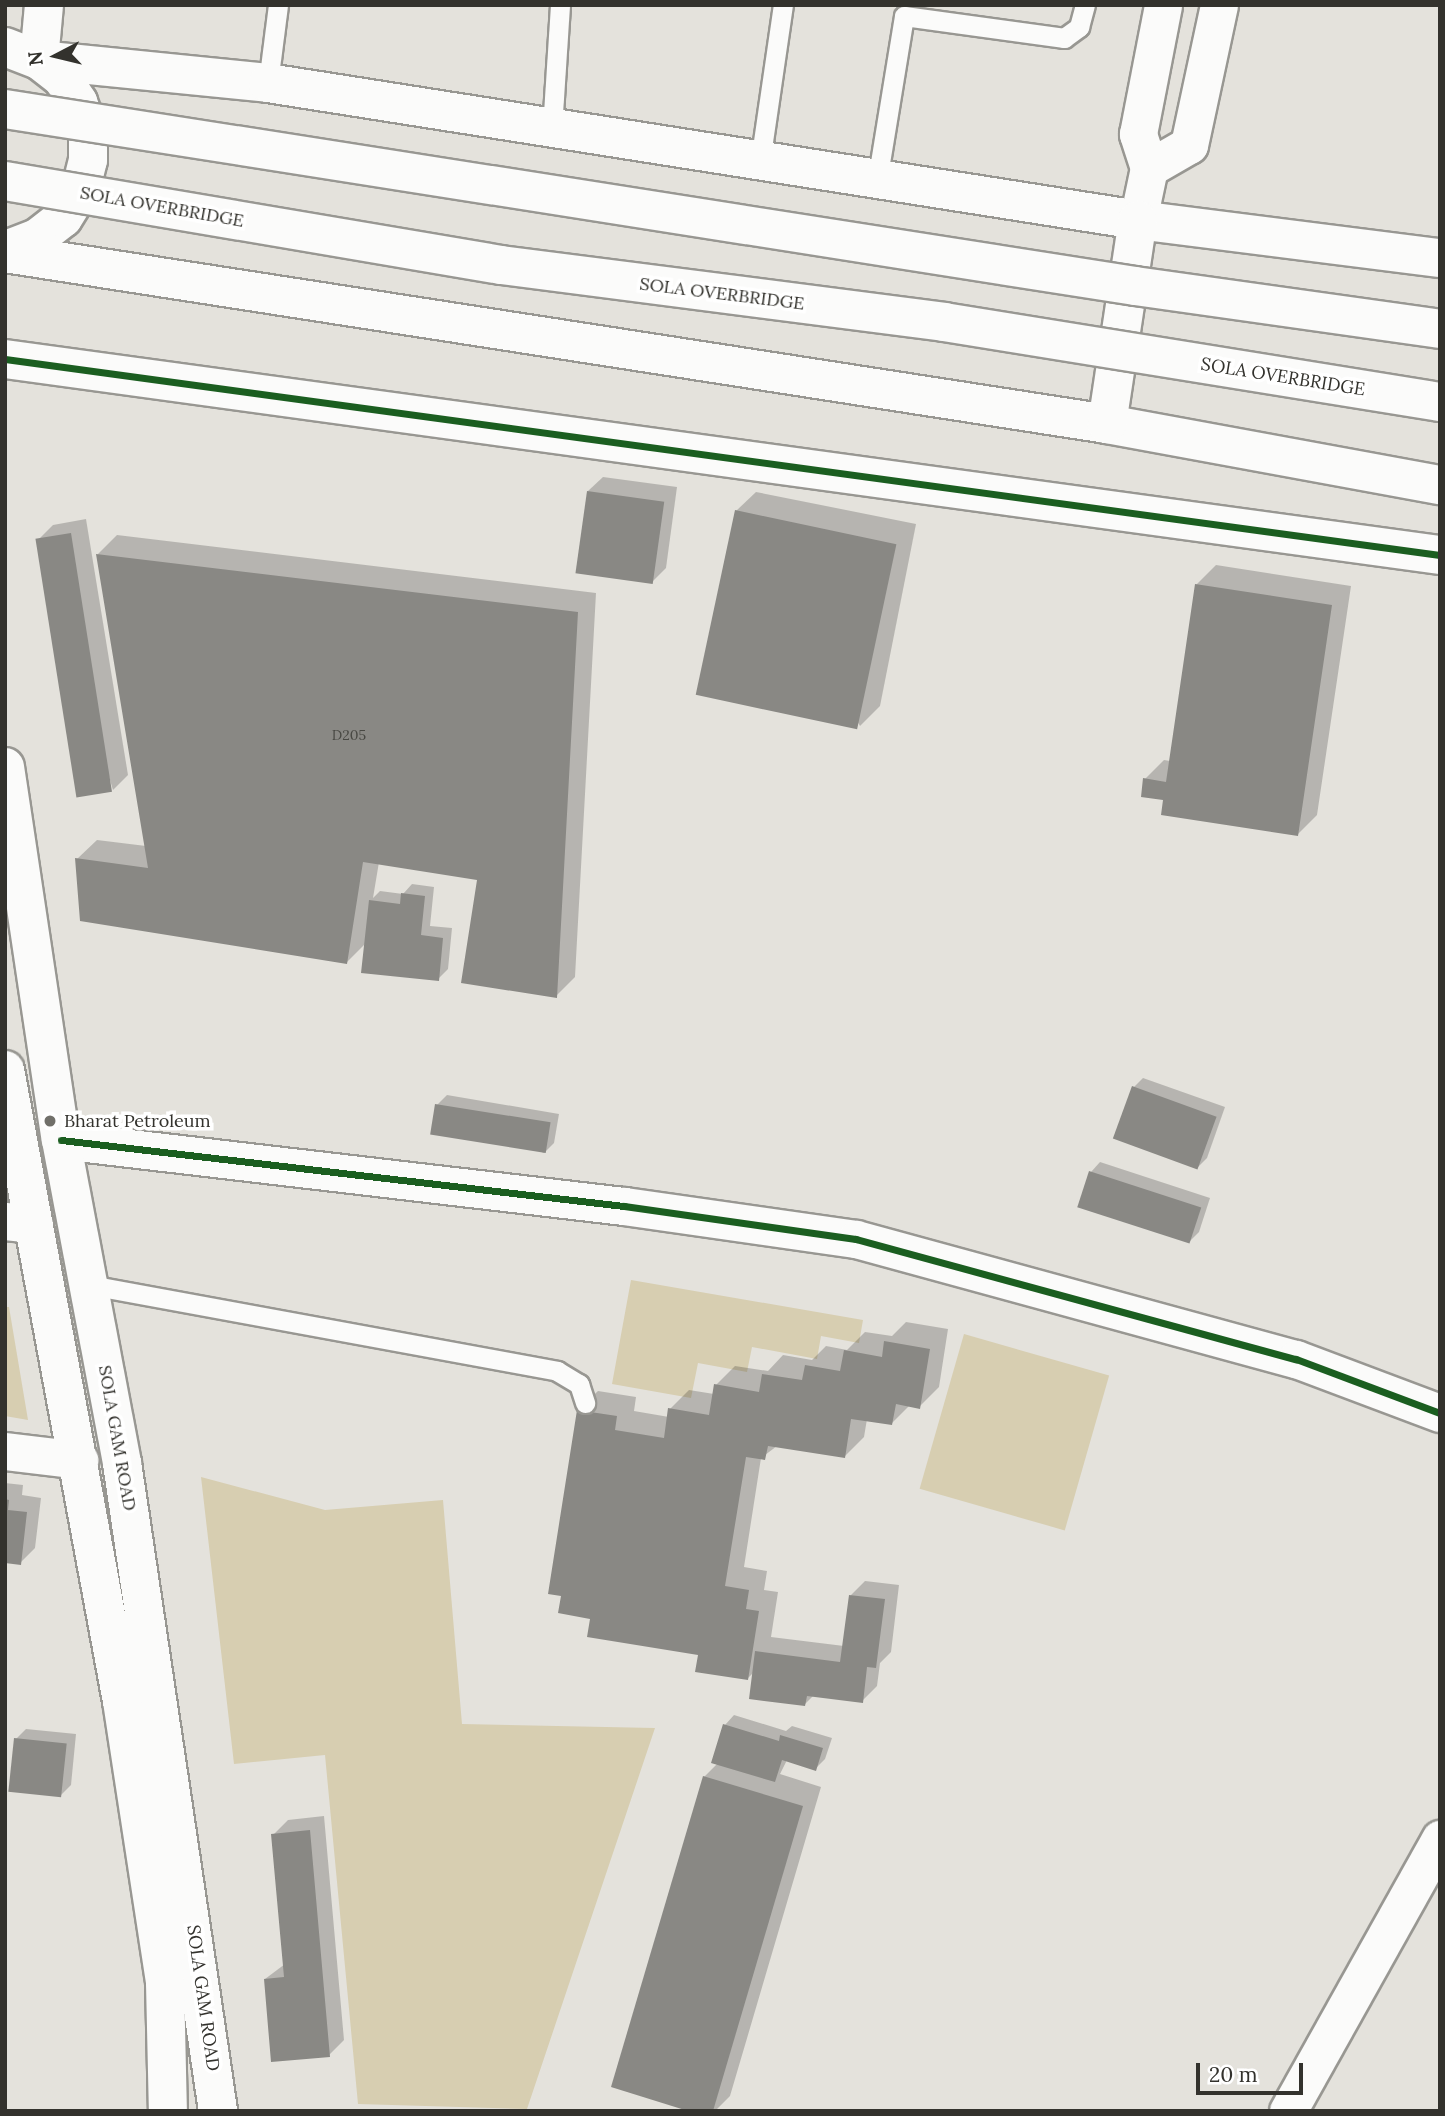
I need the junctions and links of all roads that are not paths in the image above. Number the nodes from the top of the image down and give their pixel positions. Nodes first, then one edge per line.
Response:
1 (44, 5) edge
2 (278, 5) edge
3 (560, 5) edge
4 (783, 5) edge
5 (1084, 5) edge
6 (1163, 5) edge
7 (1219, 5) edge
8 (22, 54) edge
9 (268, 83) junction
10 (5, 109) edge
11 (552, 129) junction
12 (760, 162) junction
13 (1149, 168) junction
14 (5, 181) edge
15 (877, 181) junction
16 (1138, 220) junction
17 (6, 251) edge
18 (1440, 258) edge
19 (1440, 328) edge
20 (5, 359) edge
21 (1440, 402) edge
22 (1107, 425) junction
23 (1440, 485) edge
24 (1440, 555) edge
25 (5, 767) edge
26 (5, 1070) edge
27 (61, 1140) junction
28 (20, 1222) edge
29 (90, 1285) junction
30 (585, 1403) dead end
31 (1440, 1413) edge
32 (5, 1451) edge
33 (79, 1460) junction
34 (1440, 1839) edge
35 (168, 2111) edge
36 (218, 2111) edge
37 (1289, 2111) edge

1 - 8 main road
2 - 9 lane
3 - 11 lane
4 - 12 lane
5 - 15 lane
6 - 13 street
7 - 13 street
8 - 9 main road
8 - 17 main road
9 - 11 main road
10 - 19 main road, bridge
11 - 12 main road
12 - 15 main road
13 - 16 street
14 - 21 main road, SOLA OVERBRIDGE, bridge
15 - 16 main road
16 - 18 main road
16 - 22 main road
17 - 22 main road
20 - 24 main road
22 - 23 main road
25 - 27 main road, SOLA GAM ROAD
26 - 28 main road, SOLA GAM ROAD
27 - 29 main road, SOLA GAM ROAD
27 - 31 street
28 - 33 main road, SOLA GAM ROAD
29 - 30 lane
29 - 36 main road, SOLA GAM ROAD
32 - 33 street
33 - 35 main road, SOLA GAM ROAD
34 - 37 street

